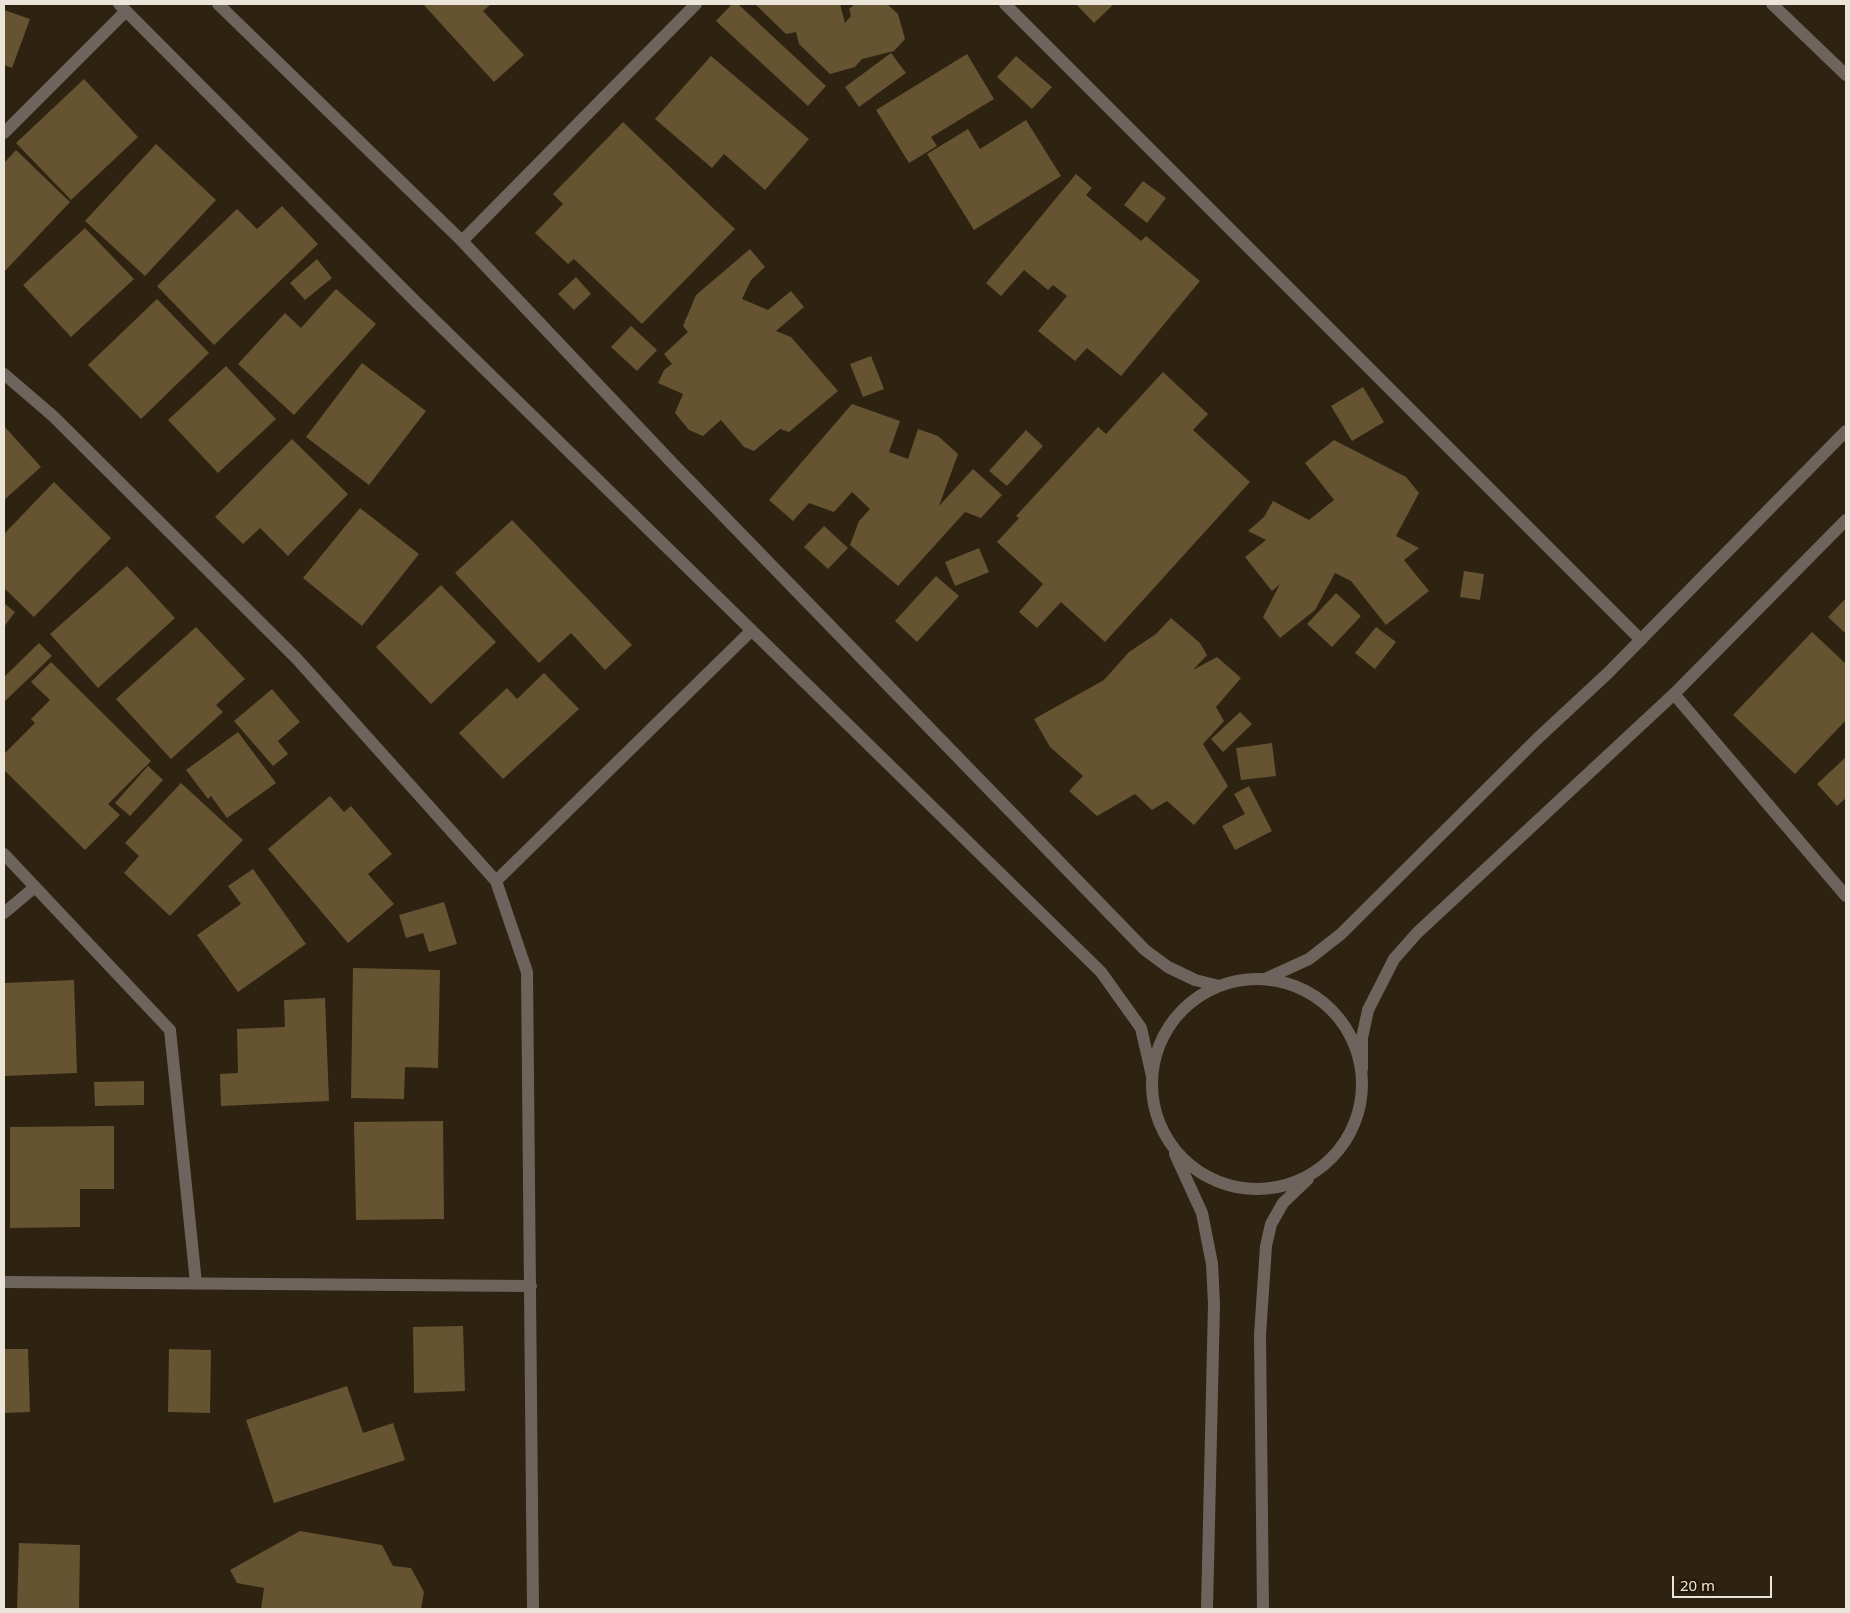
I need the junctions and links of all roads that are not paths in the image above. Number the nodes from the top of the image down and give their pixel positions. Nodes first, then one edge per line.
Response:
1 (218, 4) edge
2 (696, 4) edge
3 (1005, 4) edge
4 (1772, 4) edge
5 (122, 7) edge
6 (1846, 75) edge
7 (4, 133) edge
8 (462, 242) junction
9 (4, 374) edge
10 (1846, 431) edge
11 (1846, 520) edge
12 (750, 630) junction
13 (1640, 640) junction
14 (1674, 694) junction
15 (4, 854) edge
16 (496, 881) junction
17 (35, 888) junction
18 (1846, 896) edge
19 (4, 913) edge
20 (1266, 979) junction
21 (1219, 986) junction
22 (1362, 1069) junction
23 (1152, 1076) junction
24 (1170, 1143) junction
25 (1316, 1171) junction
26 (4, 1282) edge
27 (196, 1283) junction
28 (531, 1286) junction
29 (533, 1609) edge
30 (1207, 1609) edge
31 (1262, 1609) edge

1 - 8 street
2 - 8 street
3 - 13 street
4 - 6 street
5 - 7 street
5 - 12 street
8 - 21 street
9 - 16 street
10 - 13 street
11 - 14 street
12 - 16 street
12 - 23 street
13 - 20 street
14 - 18 street
14 - 22 street
15 - 17 street
16 - 28 street
17 - 19 street
17 - 27 street
20 - 21 street
20 - 22 street
21 - 23 street
22 - 25 street
23 - 24 street
24 - 25 street
24 - 30 street
25 - 31 street
26 - 27 street
27 - 28 street
28 - 29 street

